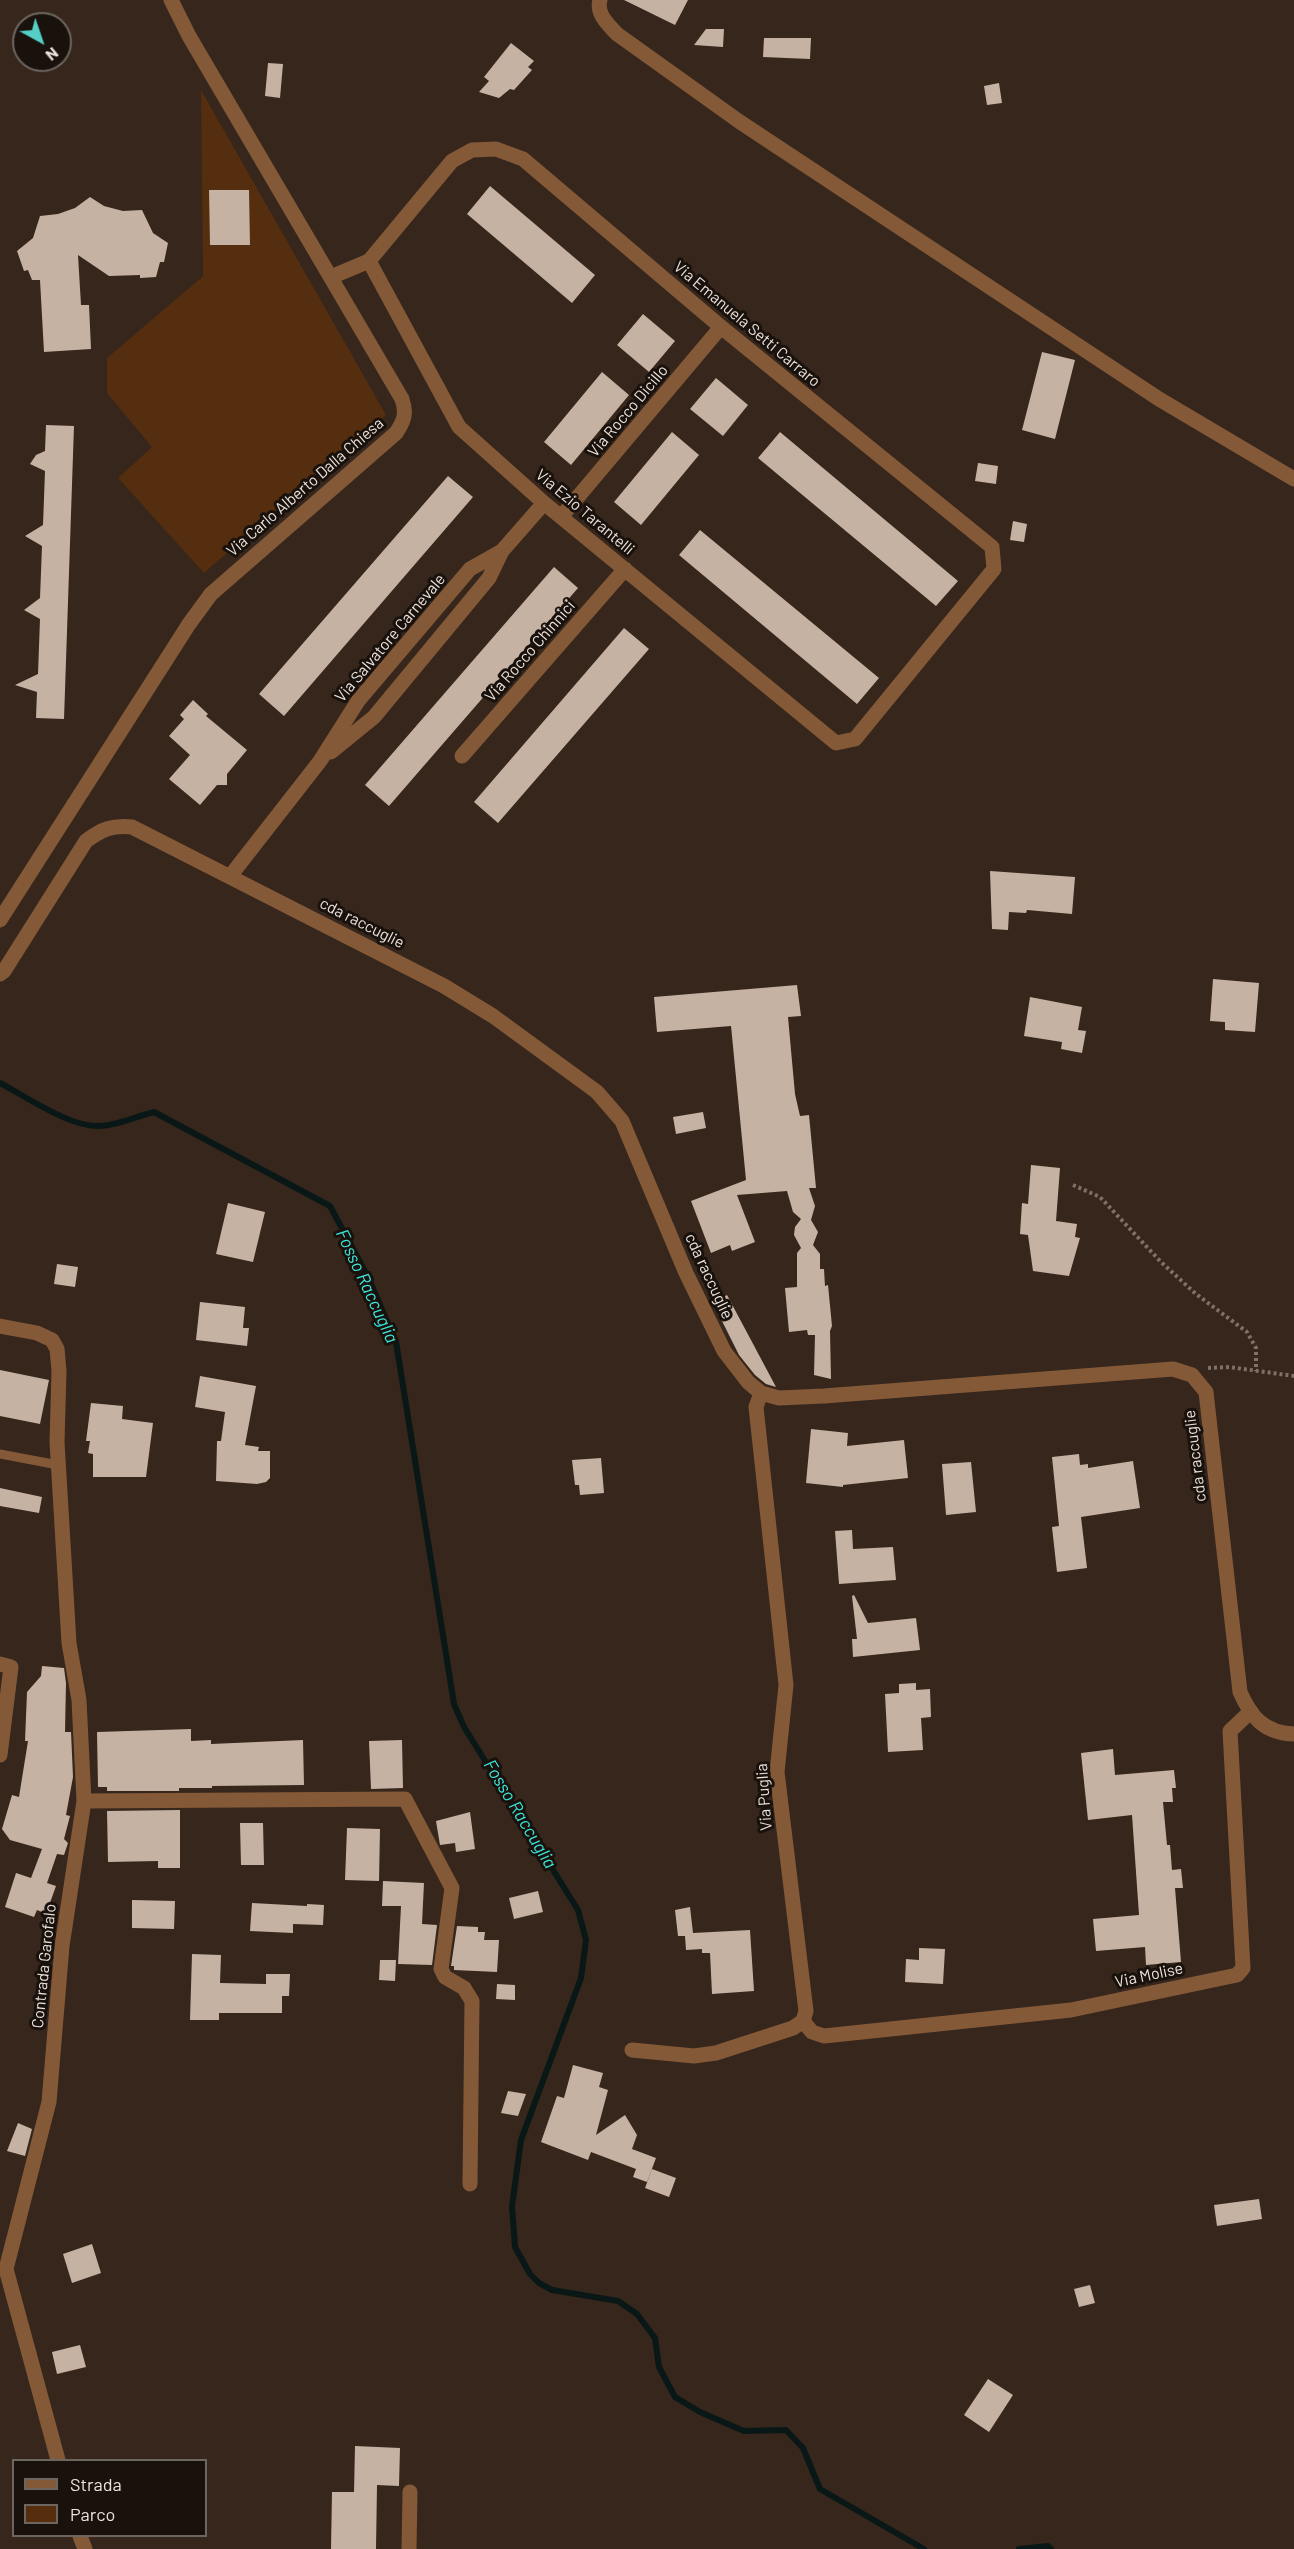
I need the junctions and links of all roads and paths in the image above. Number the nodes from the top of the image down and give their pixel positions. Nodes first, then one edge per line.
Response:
1 (171, 0) edge
2 (600, 0) edge
3 (369, 261) junction
4 (331, 277) junction
5 (722, 327) junction
6 (1294, 479) edge
7 (544, 503) junction
8 (561, 518) junction
9 (502, 551) junction
10 (625, 569) junction
11 (836, 743) joint
12 (462, 756) dead end
13 (320, 761) junction
14 (231, 875) junction
15 (0, 920) edge
16 (0, 974) edge
17 (1073, 1185) dead end
18 (0, 1326) edge
19 (1256, 1371) junction
20 (1192, 1375) junction
21 (1294, 1376) edge
22 (761, 1393) junction
23 (0, 1454) edge
24 (58, 1465) junction
25 (0, 1664) edge
26 (1249, 1713) junction
27 (1294, 1734) edge
28 (0, 1755) edge
29 (84, 1801) junction
30 (803, 2021) junction
31 (632, 2050) dead end
32 (470, 2184) dead end
33 (58, 2459) edge
34 (410, 2492) dead end
35 (409, 2549) edge

1 - 4 street, Via Carlo Alberto Dalla Chiesa
2 - 6 street
3 - 4 street
3 - 5 street, Via Emanuela Setti Carraro
3 - 7 street, Via Ezio Tarantelli
4 - 15 street, Via Carlo Alberto Dalla Chiesa
5 - 8 street, Via Rocco Dicillo
5 - 11 street, Via Emanuela Setti Carraro
7 - 8 street, Via Ezio Tarantelli
7 - 9 street, Via Salvatore Carnevale
8 - 10 street, Via Ezio Tarantelli
9 - 13 street, Via Salvatore Carnevale
9 - 13 street, Via Salvatore Carnevale
10 - 11 street, Via Ezio Tarantelli
10 - 12 street, Via Rocco Chinnici
13 - 14 street, Via Salvatore Carnevale
14 - 16 street, cda raccuglie
14 - 22 street, cda raccuglie
17 - 19 path
18 - 24 street, Contrada Garofalo
19 - 20 path
19 - 21 path
20 - 22 street
20 - 26 street, cda raccuglie
22 - 30 street, Via Puglia
23 - 24 lane
24 - 29 street, Contrada Garofalo
25 - 28 street
26 - 27 street
26 - 30 street, Via Molise
29 - 32 street
29 - 33 street, Contrada Garofalo
30 - 31 street
34 - 35 street

